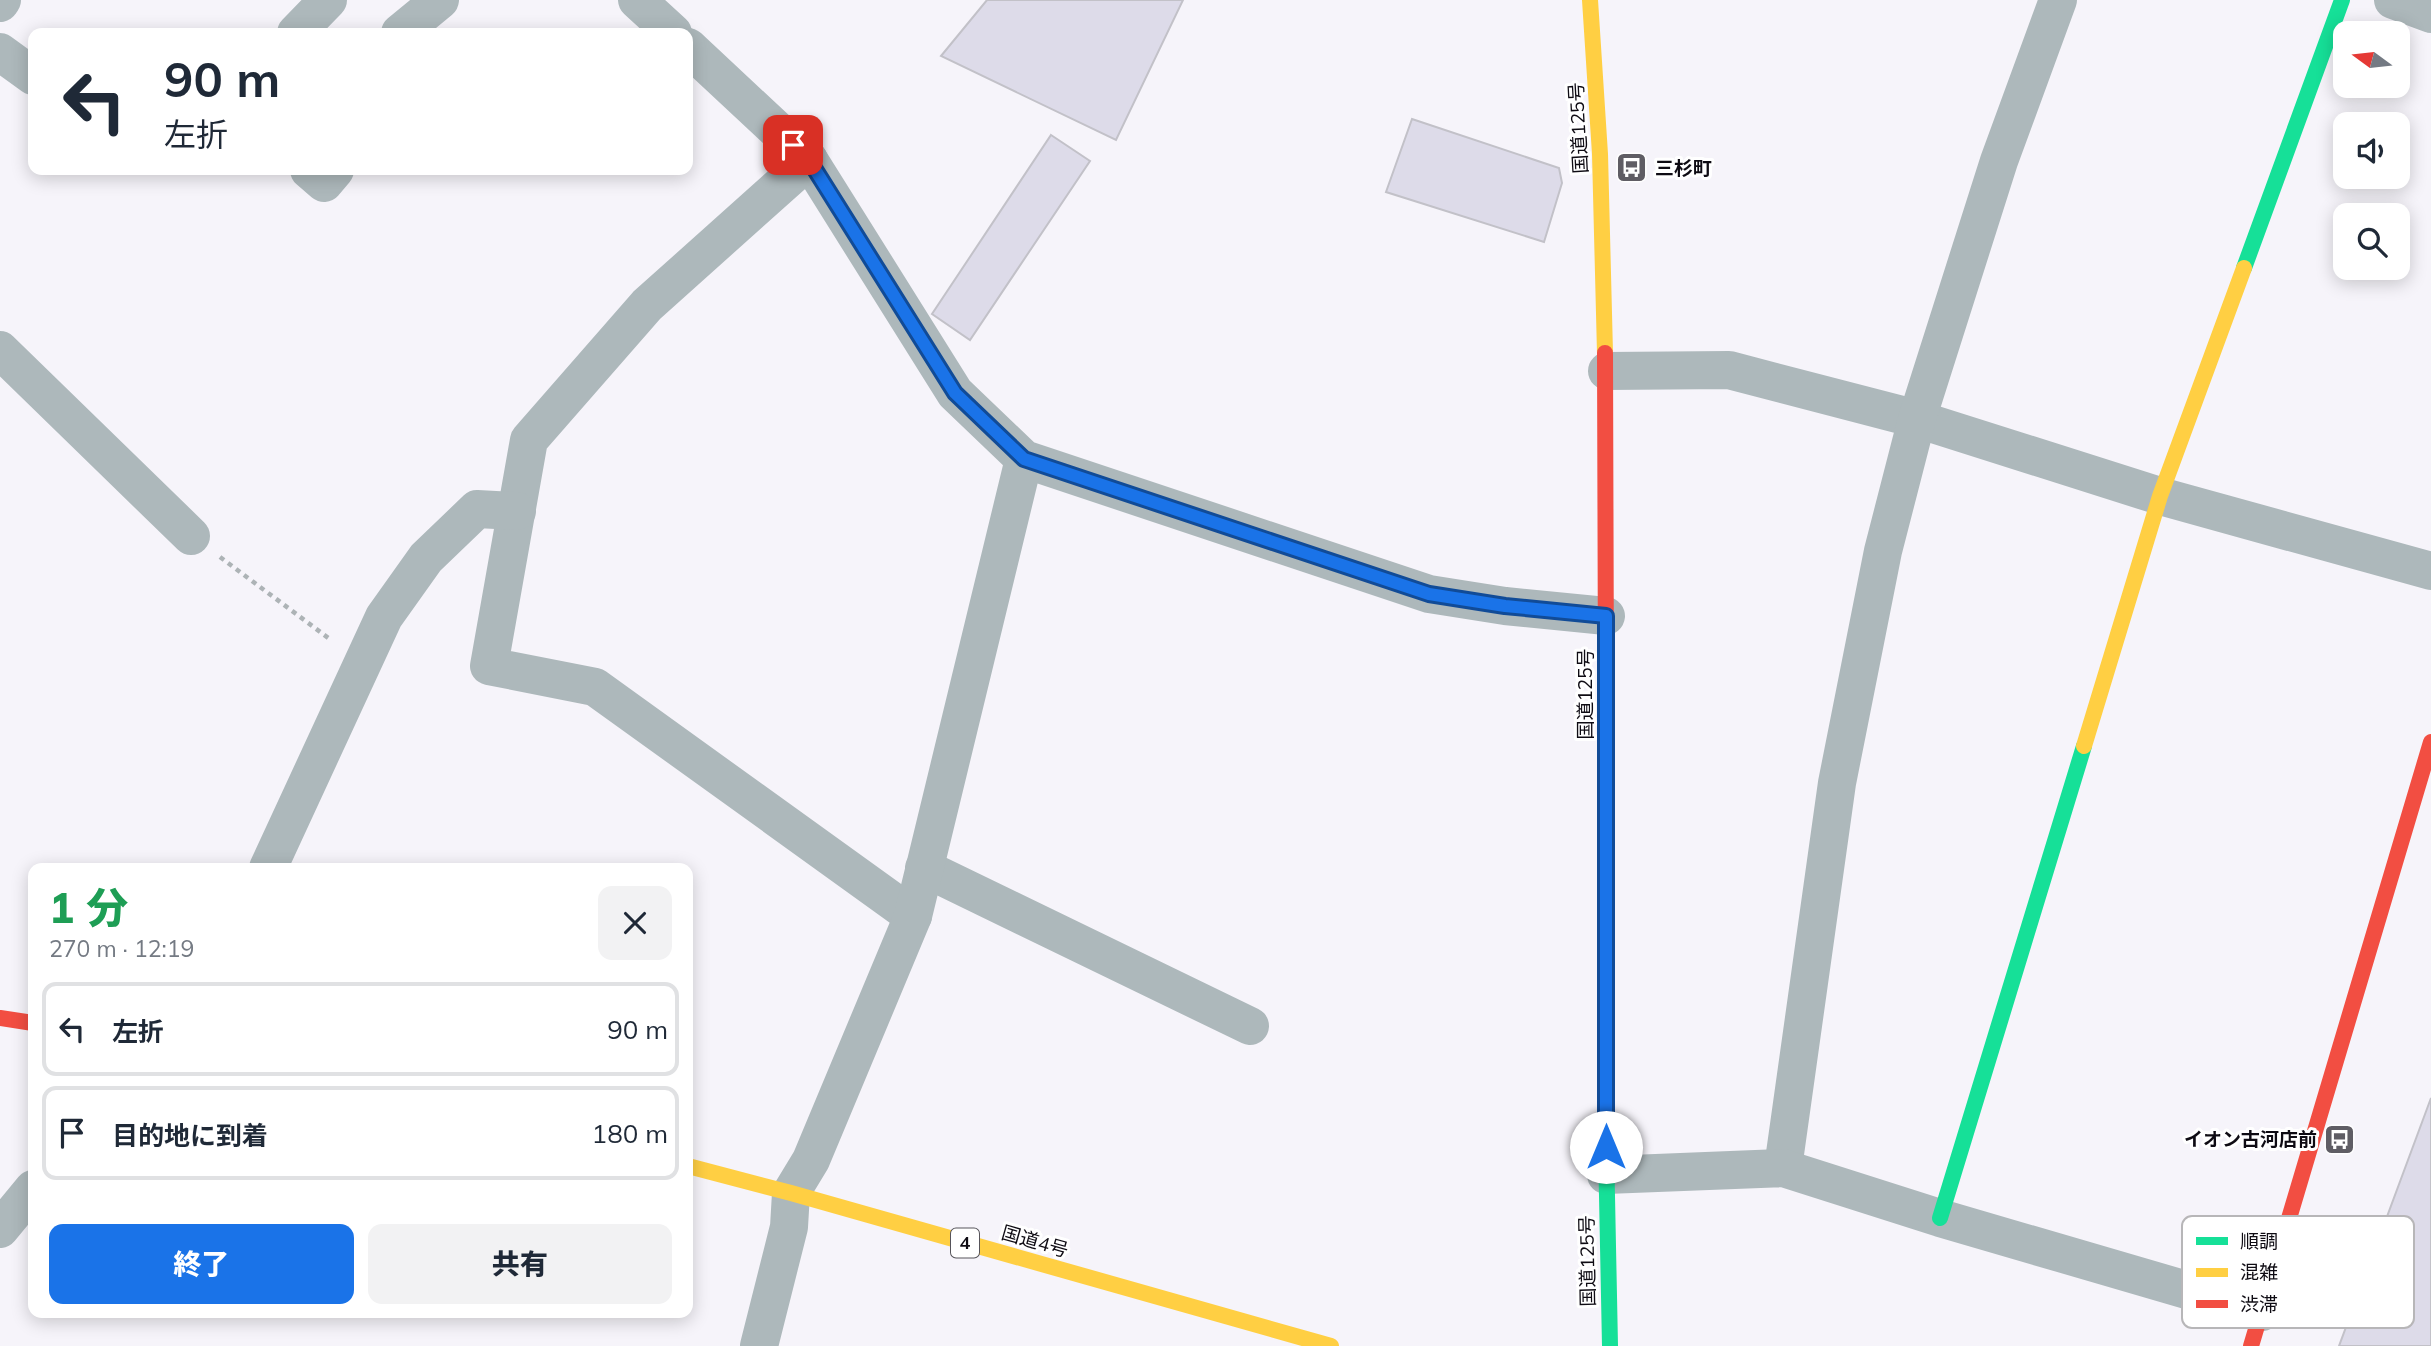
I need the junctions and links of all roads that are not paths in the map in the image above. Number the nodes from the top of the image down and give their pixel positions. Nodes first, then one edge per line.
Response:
1 (327, 0) edge
2 (440, 0) edge
3 (637, 0) edge
4 (1590, 0) edge
5 (2058, 0) edge
6 (2342, 0) edge
7 (2393, 0) edge
8 (2431, 14) edge
9 (301, 28) edge
10 (406, 28) edge
11 (668, 28) edge
12 (0, 52) edge
13 (693, 52) edge
14 (28, 72) edge
15 (809, 160) junction
16 (315, 175) edge
17 (331, 175) edge
18 (0, 350) edge
19 (1607, 371) junction
20 (1917, 419) junction
21 (1024, 459) junction
22 (2160, 496) junction
23 (517, 511) junction
24 (191, 536) road end
25 (2431, 570) edge
26 (1606, 616) junction
27 (2431, 743) edge
28 (270, 863) edge
29 (924, 868) junction
30 (913, 916) junction
31 (0, 1018) edge
32 (28, 1022) edge
33 (1250, 1026) dead end
34 (693, 1167) edge
35 (1783, 1168) junction
36 (1606, 1175) junction
37 (791, 1193) junction
38 (28, 1195) edge
39 (2290, 1216) edge
40 (1940, 1217) junction
41 (0, 1229) edge
42 (2182, 1303) edge
43 (759, 1346) edge
44 (1331, 1346) edge
45 (1610, 1346) edge

1 - 9 street
2 - 10 street
3 - 11 street
4 - 19 main road, 国道125号
5 - 20 street
6 - 22 main road
7 - 8 street
12 - 14 street
13 - 15 street
15 - 21 street
15 - 23 street
16 - 17 street
18 - 24 street
19 - 20 street
19 - 26 main road, 国道125号
20 - 22 street
20 - 35 street
21 - 26 street
21 - 29 street
22 - 25 street
22 - 40 main road
23 - 28 street
23 - 30 street
26 - 36 main road, 国道125号
27 - 39 main road
29 - 30 street
29 - 33 street
30 - 37 street
31 - 32 main road
34 - 37 main road, 国道4号 / 4
35 - 36 street
35 - 40 street
36 - 45 main road, 国道125号
37 - 43 street
37 - 44 main road, 国道4号 / 4
38 - 41 street
40 - 42 street

